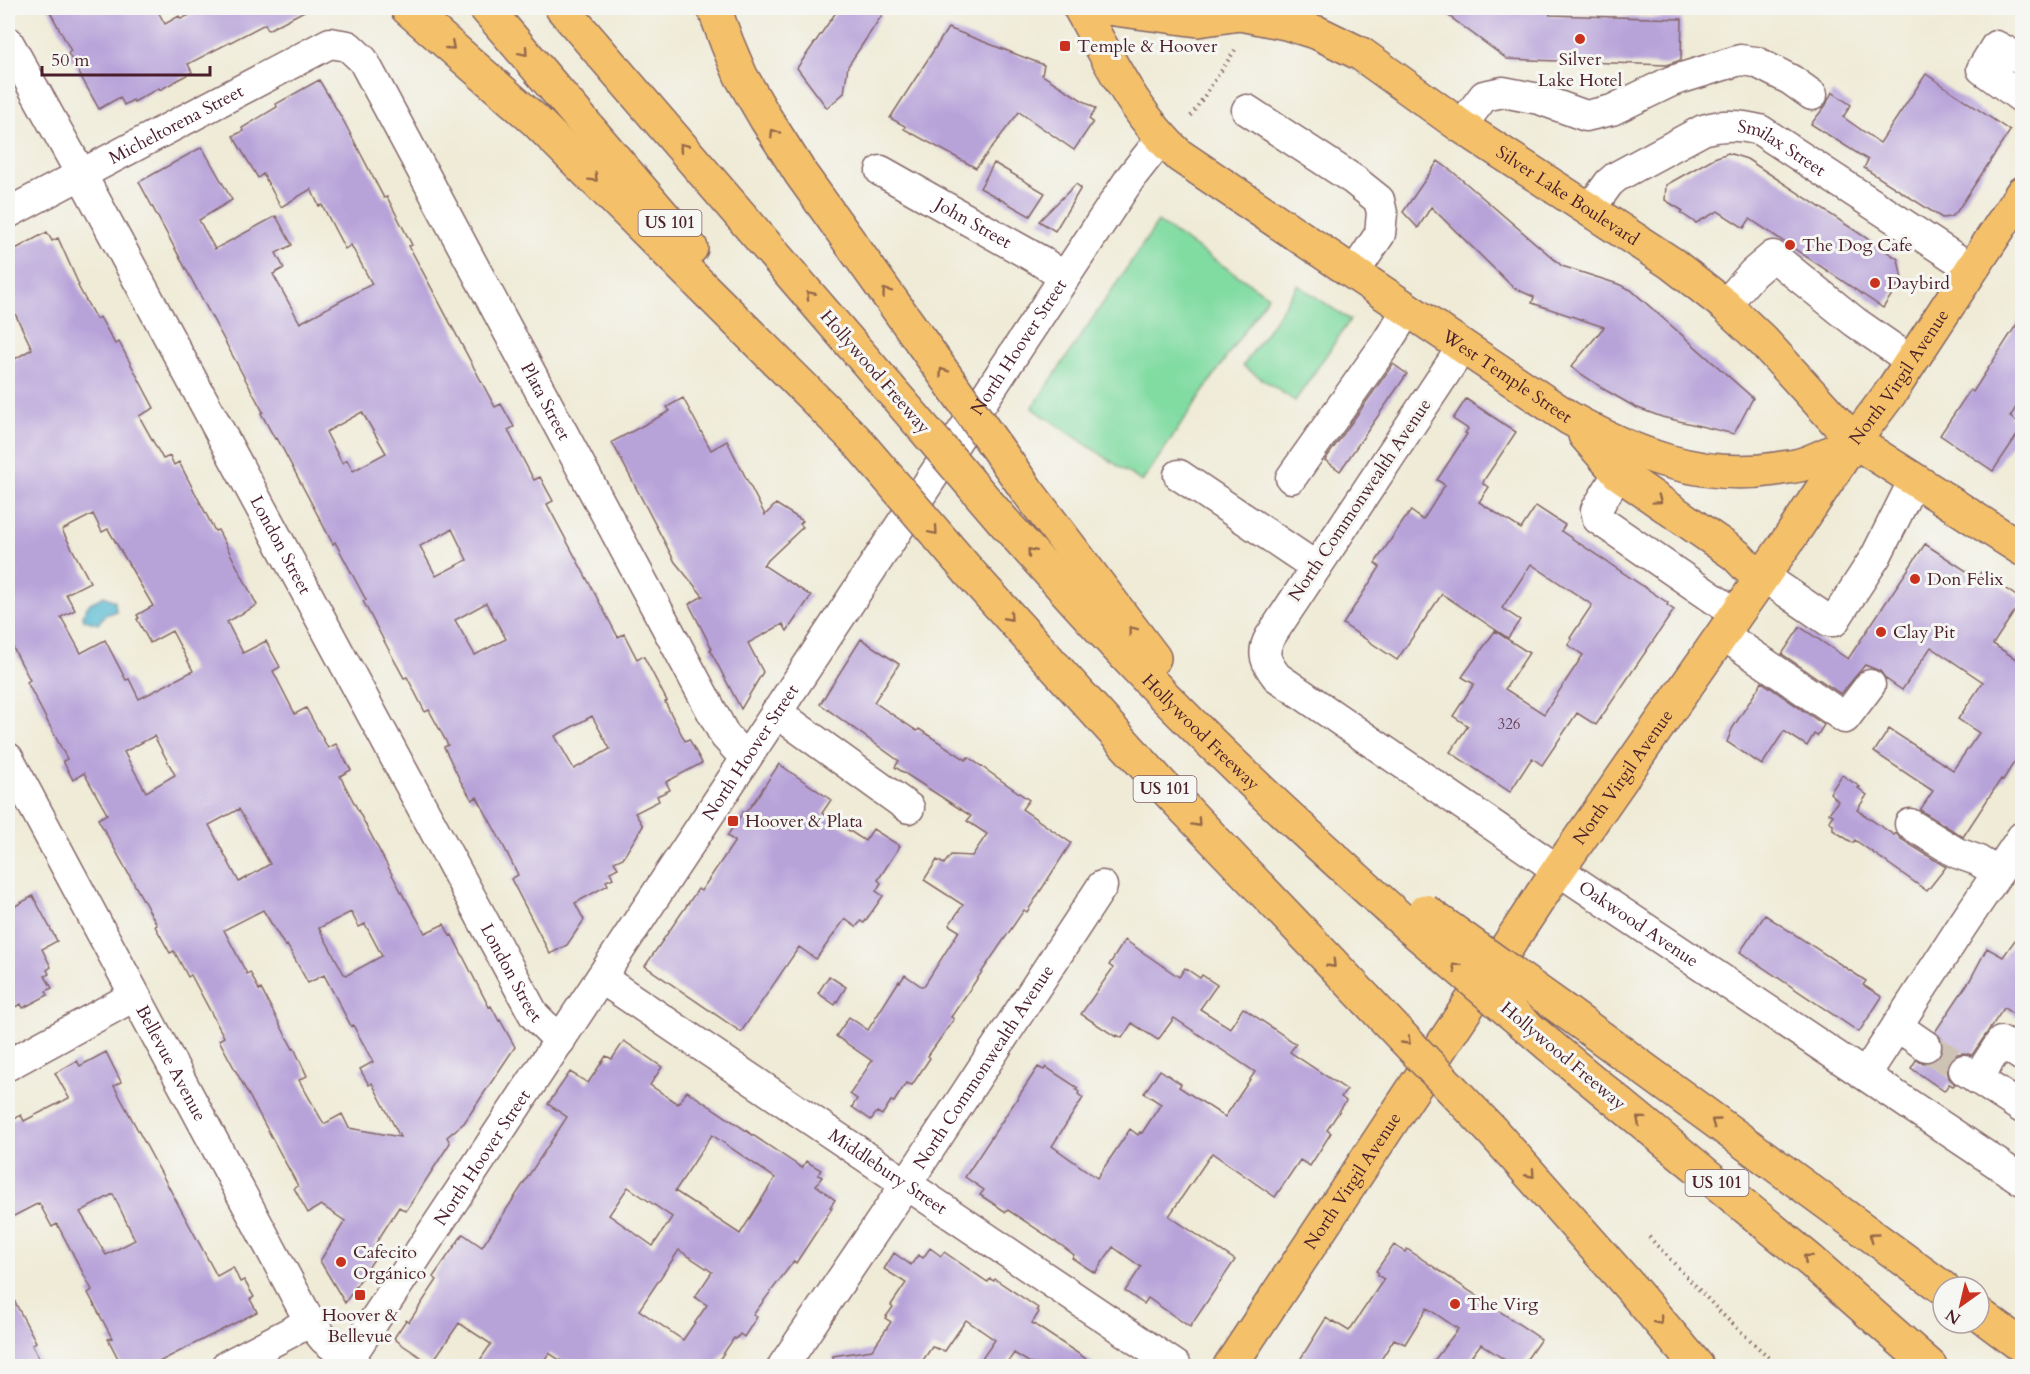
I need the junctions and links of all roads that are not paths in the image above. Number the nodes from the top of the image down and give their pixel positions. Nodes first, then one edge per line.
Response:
1 (407, 8) edge
2 (486, 8) edge
3 (562, 8) edge
4 (714, 8) edge
5 (1080, 8) edge
6 (1106, 8) edge
7 (1235, 10) edge
8 (8, 42) edge
9 (348, 46) joint
10 (2022, 60) edge
11 (1812, 95) dead end
12 (2022, 98) edge
13 (1247, 110) dead end
14 (1461, 126) junction
15 (1161, 139) junction
16 (881, 171) dead end
17 (81, 174) junction
18 (2022, 193) edge
19 (1590, 210) junction
20 (8, 213) edge
21 (1972, 269) junction
22 (1354, 273) junction
23 (1064, 277) junction
24 (1725, 305) junction
25 (1408, 309) junction
26 (1463, 346) junction
27 (1911, 361) junction
28 (855, 439) junction
29 (1854, 441) junction
30 (1625, 462) junction
31 (1179, 475) dead end
32 (1291, 478) dead end
33 (1914, 480) junction
34 (1980, 521) junction
35 (2022, 521) edge
36 (2022, 549) edge
37 (1316, 567) junction
38 (1762, 578) junction
39 (1729, 624) junction
40 (1264, 658) joint
41 (1870, 685) dead end
42 (776, 712) junction
43 (8, 758) edge
44 (745, 758) junction
45 (1245, 776) junction
46 (909, 808) dead end
47 (1910, 824) dead end
48 (2022, 837) edge
49 (1558, 870) junction
50 (1998, 873) junction
51 (1102, 886) dead end
52 (1419, 920) junction
53 (601, 978) junction
54 (134, 996) junction
55 (1897, 1026) junction
56 (560, 1041) junction
57 (1926, 1046) tunnel mouth
58 (2022, 1056) edge
59 (8, 1065) edge
60 (1866, 1074) junction
61 (2022, 1108) edge
62 (2022, 1180) edge
63 (906, 1184) junction
64 (1931, 1279) edge
65 (310, 1322) junction
66 (1883, 1323) junction
67 (1991, 1323) edge
68 (2022, 1347) edge
69 (346, 1363) edge
70 (226, 1366) edge
71 (783, 1366) edge
72 (1176, 1366) edge
73 (1230, 1366) edge
74 (1697, 1366) edge
75 (1930, 1366) edge
76 (1939, 1366) edge

1 -> 28 main road
2 -> 28 main road, US 101
45 -> 3 main road, Hollywood Freeway / US 101, bridge
45 -> 4 main road, bridge
5 - 15 main road, West Temple Street
6 - 7 main road, Silver Lake Boulevard
7 - 14 main road, Silver Lake Boulevard
8 - 17 street, London Street
9 - 17 street, Micheltorena Street
9 - 44 street, Plata Street
10 - 12 street
11 - 14 street
13 - 22 street
14 - 19 main road, Silver Lake Boulevard
15 - 22 main road, West Temple Street
15 - 23 street, North Hoover Street
16 - 23 street, John Street
17 - 20 street, Micheltorena Street
17 - 56 street, London Street
18 - 21 main road, North Virgil Avenue
19 - 21 street, Smilax Street
19 - 24 main road, Silver Lake Boulevard
21 - 27 main road, North Virgil Avenue
22 - 25 main road, West Temple Street
23 - 42 street, North Hoover Street
24 - 27 street
24 - 29 main road, Silver Lake Boulevard
25 - 26 main road, West Temple Street
25 - 32 street
26 - 30 main road, West Temple Street
26 - 37 street, North Commonwealth Avenue
27 - 29 main road, North Virgil Avenue
28 -> 74 main road, US 101, bridge
29 - 30 main road, West Temple Street
29 - 33 main road
29 - 38 main road, North Virgil Avenue
30 -> 38 main road
30 - 39 street
31 - 37 street
33 - 34 main road
33 - 38 street
34 - 35 main road
34 - 36 main road
37 - 40 street, North Commonwealth Avenue
38 - 39 main road, North Virgil Avenue
39 - 41 street
39 - 49 main road, North Virgil Avenue
40 - 49 street, Oakwood Avenue
42 - 44 street, North Hoover Street
42 - 46 street
43 - 54 street, Bellevue Avenue
44 - 53 street, North Hoover Street
45 - 52 main road, Hollywood Freeway / US 101
47 - 50 street
48 - 50 street
49 - 60 street, Oakwood Avenue
49 - 73 main road, North Virgil Avenue
50 - 55 street
51 - 63 street, North Commonwealth Avenue
64 -> 52 main road, bridge
66 -> 52 main road, Hollywood Freeway / US 101, bridge
53 - 56 street, North Hoover Street
53 - 63 street, Middlebury Street
54 - 59 street
54 - 65 street, Bellevue Avenue
55 - 57 street
55 - 60 street
56 - 69 street, North Hoover Street
58 - 61 street
60 - 62 street, Oakwood Avenue
63 - 71 street, North Commonwealth Avenue
63 - 72 street, Middlebury Street
65 - 69 street, Bellevue Avenue
65 - 70 street
66 - 75 main road, Hollywood Freeway / US 101
66 - 76 street
67 - 68 main road

